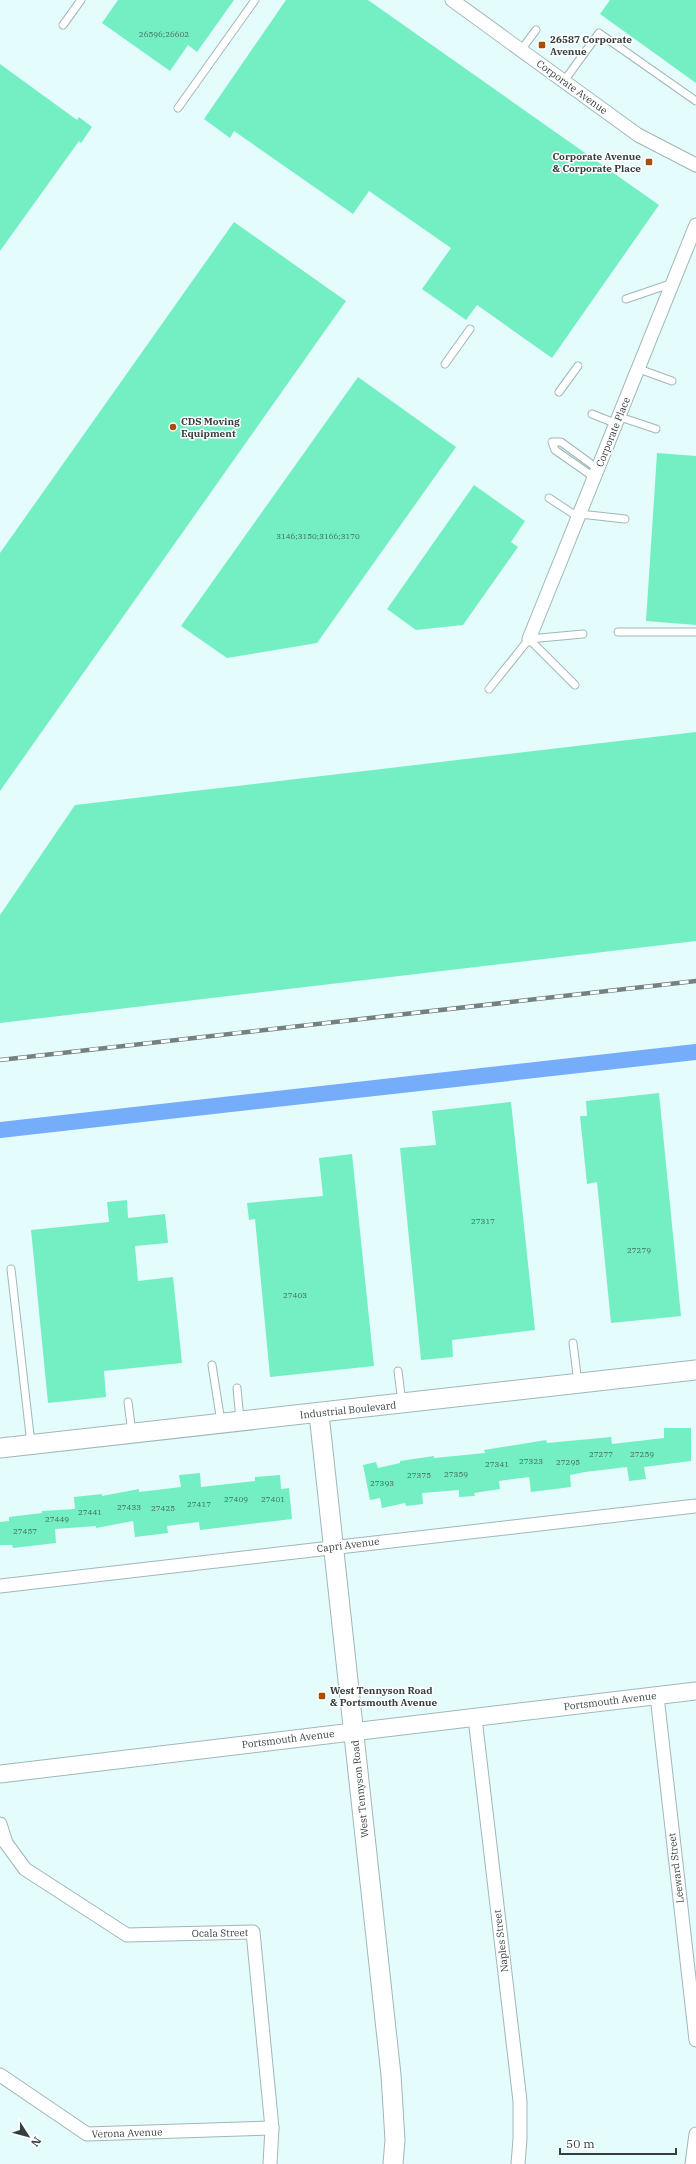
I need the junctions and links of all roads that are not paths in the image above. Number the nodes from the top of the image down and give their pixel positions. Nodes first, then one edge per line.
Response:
1 (81, 0) edge
2 (255, 0) edge
3 (452, 0) edge
4 (64, 25) dead end
5 (536, 30) dead end
6 (521, 50) junction
7 (564, 81) junction
8 (696, 101) edge
9 (178, 108) dead end
10 (696, 165) edge
11 (696, 225) edge
12 (673, 283) junction
13 (626, 299) dead end
14 (470, 329) dead end
15 (445, 364) dead end
16 (578, 366) dead end
17 (639, 369) junction
18 (672, 381) dead end
19 (559, 392) dead end
20 (592, 414) dead end
21 (618, 420) junction
22 (656, 429) dead end
23 (597, 473) junction
24 (549, 498) dead end
25 (579, 516) junction
26 (625, 518) dead end
27 (618, 632) dead end
28 (696, 632) edge
29 (583, 634) dead end
30 (529, 639) junction
31 (575, 685) dead end
32 (489, 689) dead end
33 (11, 1269) dead end
34 (573, 1343) dead end
35 (212, 1365) dead end
36 (696, 1370) edge
37 (398, 1371) dead end
38 (578, 1384) junction
39 (237, 1388) dead end
40 (128, 1402) dead end
41 (402, 1404) junction
42 (319, 1414) junction
43 (241, 1422) junction
44 (221, 1424) junction
45 (132, 1433) junction
46 (31, 1445) junction
47 (0, 1448) edge
48 (696, 1506) edge
49 (333, 1546) junction
50 (0, 1586) edge
51 (696, 1691) edge
52 (656, 1696) junction
53 (475, 1718) junction
54 (353, 1731) junction
55 (0, 1774) edge
56 (0, 1824) edge
57 (696, 2040) edge
58 (0, 2075) edge
59 (272, 2128) junction
60 (696, 2134) edge
61 (270, 2164) edge
62 (393, 2164) edge
63 (518, 2164) edge
64 (692, 2164) edge

1 - 4 lane
2 - 9 lane
3 - 6 street, Corporate Avenue
5 - 6 lane
6 - 7 street, Corporate Avenue
7 - 8 lane
7 - 10 street, Corporate Avenue
11 - 12 street, Corporate Place
12 - 13 lane
12 - 17 street, Corporate Place
14 - 15 lane
16 - 19 lane
17 - 18 lane
17 - 21 street, Corporate Place
20 - 21 lane
21 - 22 lane
21 - 23 street, Corporate Place
23 - 23 lane
23 - 25 street, Corporate Place
24 - 25 lane
25 - 26 lane
25 - 30 street, Corporate Place
27 - 28 lane
29 - 30 lane
30 - 31 lane
30 - 32 lane
33 - 46 lane
34 - 38 lane
35 - 44 lane
36 - 38 main road, Industrial Boulevard
37 - 41 lane
38 - 41 main road, Industrial Boulevard
39 - 43 lane
40 - 45 lane
41 - 42 main road, Industrial Boulevard
42 - 43 main road, Industrial Boulevard
42 - 49 main road, West Tennyson Road
43 - 44 main road, Industrial Boulevard
44 - 45 main road, Industrial Boulevard
45 - 46 main road, Industrial Boulevard
46 - 47 main road, Industrial Boulevard
48 - 49 street, Capri Avenue
49 - 50 street, Capri Avenue
49 - 54 main road, West Tennyson Road
51 - 52 street, Portsmouth Avenue
52 - 53 street, Portsmouth Avenue
52 - 57 street, Leeward Street
53 - 54 street, Portsmouth Avenue
53 - 63 street, Naples Street
54 - 55 street, Portsmouth Avenue
54 - 62 main road, West Tennyson Road
56 - 59 street, Ocala Street
58 - 59 street, Verona Avenue
59 - 61 street, Ocala Street
60 - 64 street

